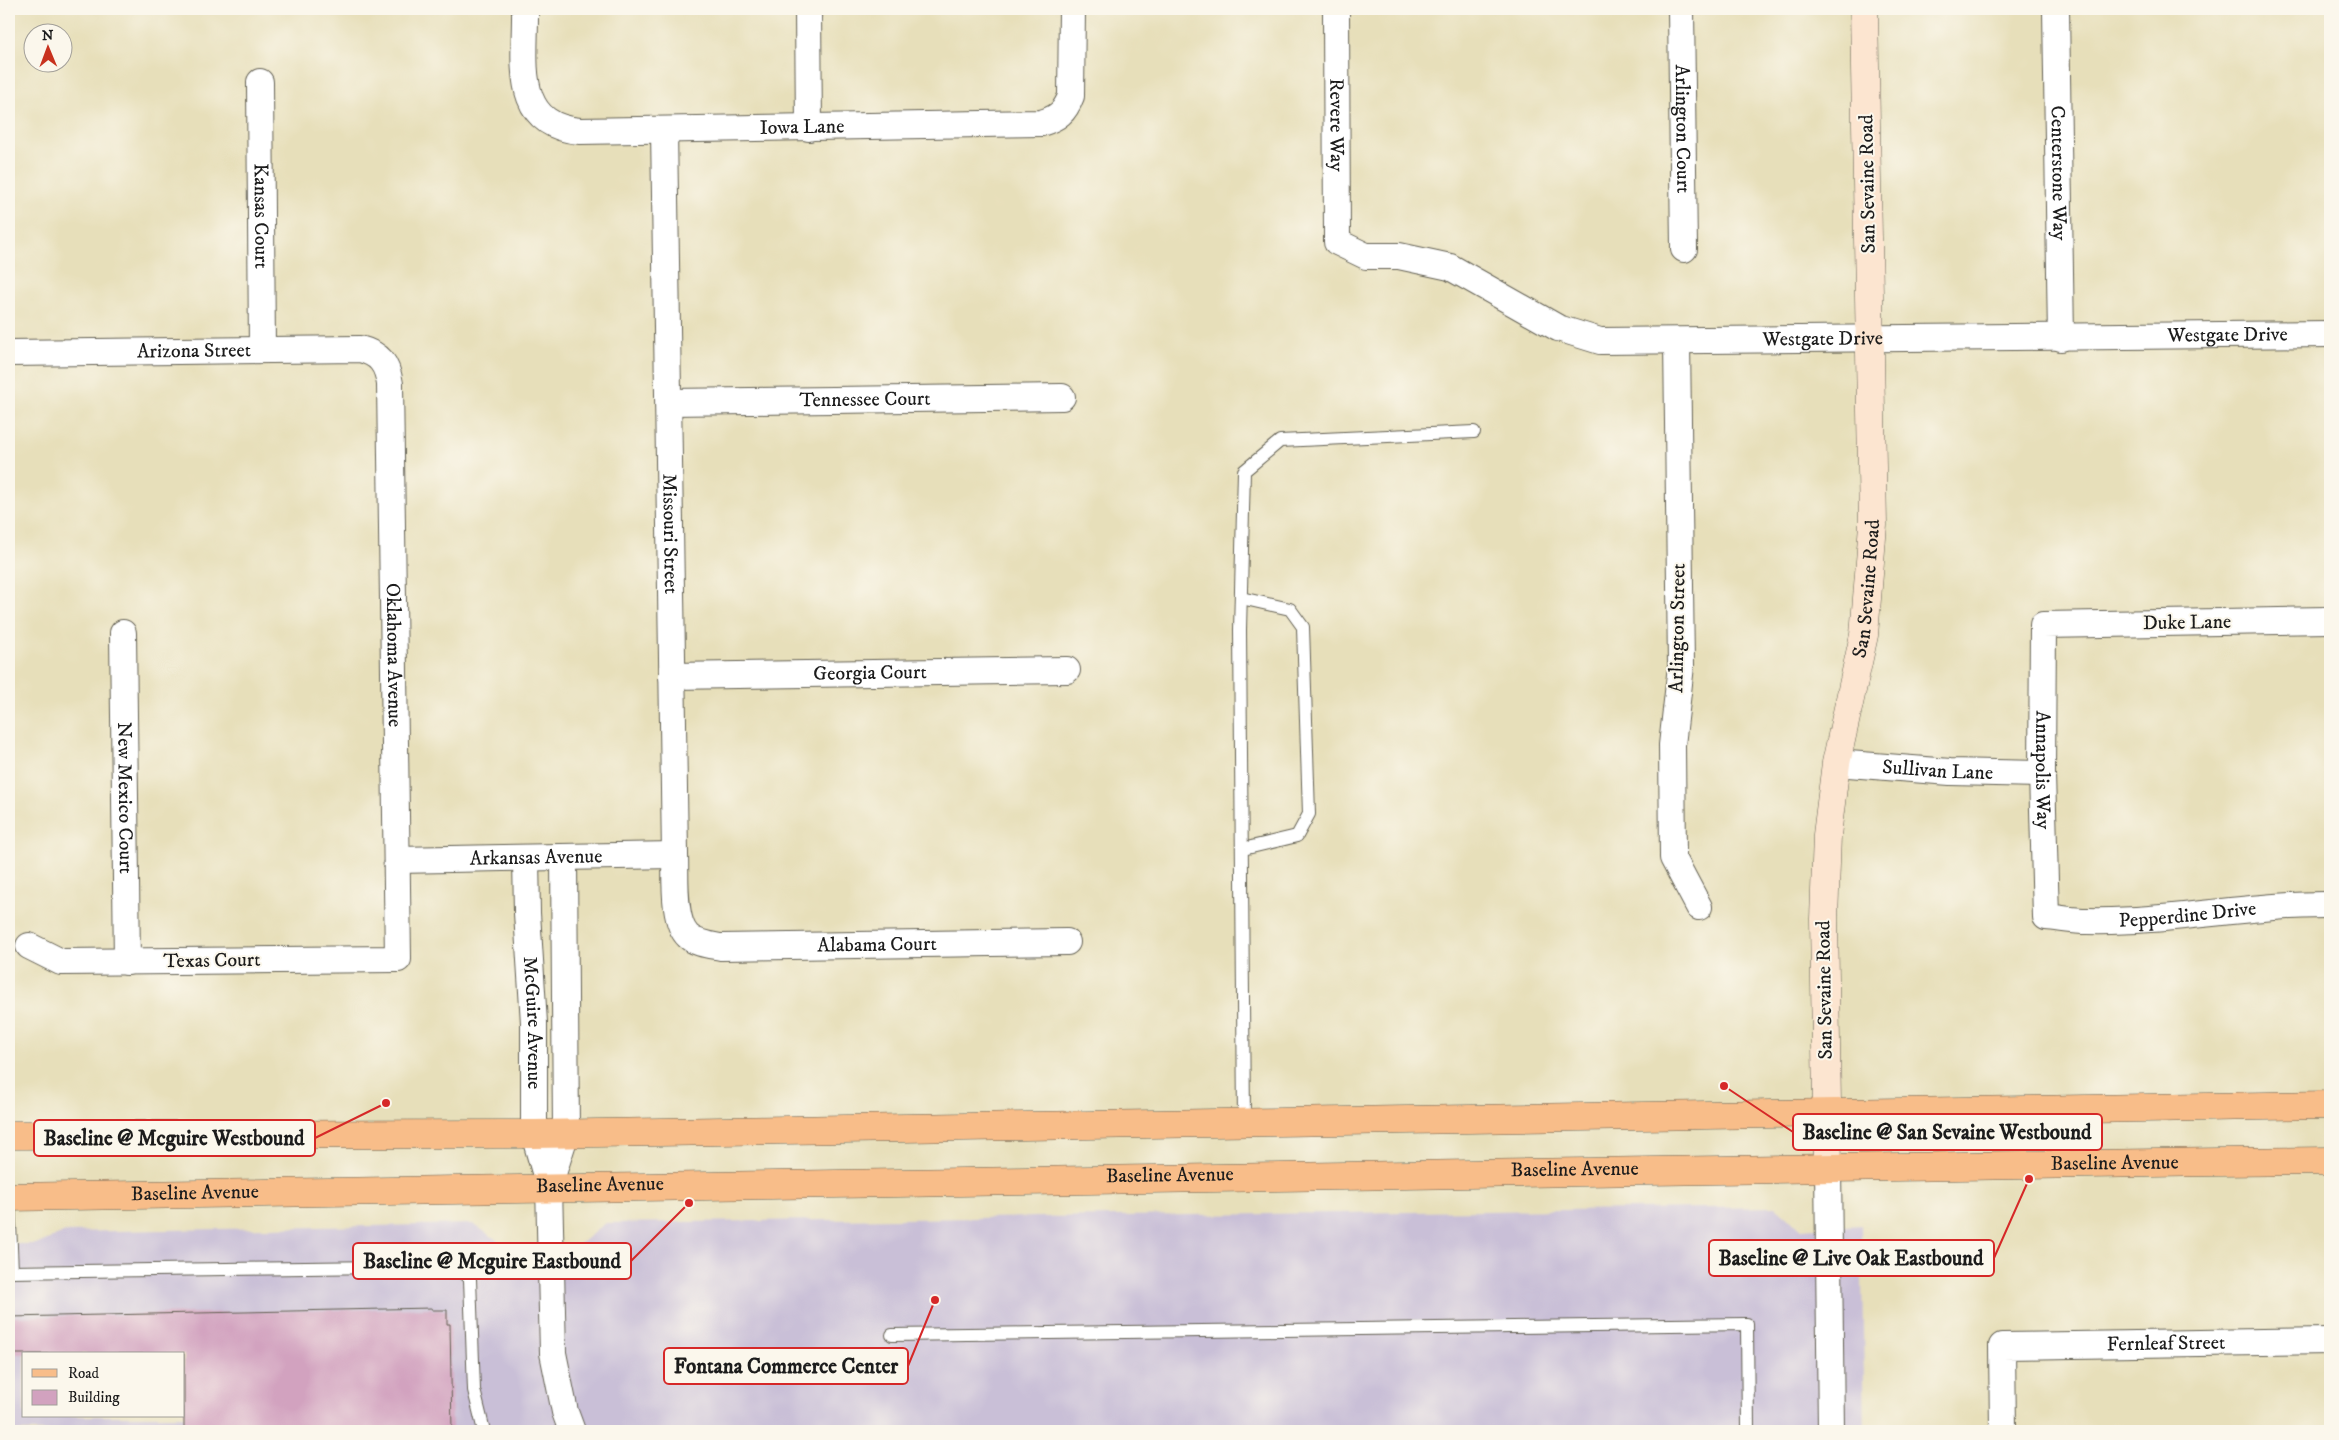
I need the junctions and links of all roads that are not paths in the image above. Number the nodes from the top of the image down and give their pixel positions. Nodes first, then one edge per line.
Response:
1 (525, 9) edge
2 (808, 9) edge
3 (1072, 9) edge
4 (1336, 9) edge
5 (1681, 9) edge
6 (1864, 9) edge
7 (2056, 9) edge
8 (260, 82) dead end
9 (809, 128) junction
10 (664, 130) junction
11 (1338, 242) joint
12 (1684, 249) dead end
13 (2330, 334) edge
14 (1871, 338) junction
15 (2061, 338) junction
16 (1677, 341) junction
17 (262, 350) junction
18 (9, 353) edge
19 (379, 357) joint
20 (1062, 397) dead end
21 (669, 402) junction
22 (1474, 432) dead end
23 (1241, 598) junction
24 (2330, 620) edge
25 (2043, 625) joint
26 (122, 633) dead end
27 (1067, 670) dead end
28 (672, 676) junction
29 (1836, 763) junction
30 (2042, 774) junction
31 (1243, 849) junction
32 (675, 855) junction
33 (564, 857) junction
34 (526, 858) junction
35 (397, 860) junction
36 (2330, 905) edge
37 (1698, 907) dead end
38 (2046, 917) joint
39 (688, 936) joint
40 (1067, 942) dead end
41 (29, 946) dead end
42 (398, 959) joint
43 (127, 962) junction
44 (2330, 1105) edge
45 (1827, 1114) junction
46 (1244, 1122) junction
47 (566, 1133) junction
48 (534, 1134) junction
49 (9, 1135) edge
50 (2330, 1161) edge
51 (1828, 1166) junction
52 (549, 1186) junction
53 (9, 1197) edge
54 (10, 1272) edge
55 (892, 1334) dead end
56 (2330, 1341) edge
57 (484, 1431) edge
58 (572, 1431) edge
59 (1748, 1431) edge
60 (1831, 1431) edge
61 (2003, 1431) edge

1 - 10 street, Iowa Lane
2 - 9 street
3 - 9 street, Iowa Lane
4 - 11 street, Revere Way
5 - 12 street, Arlington Court
6 - 14 street, San Sevaine Road
7 - 15 street, Centerstone Way
8 - 17 street, Kansas Court
9 - 10 street, Iowa Lane
10 - 21 street, Missouri Street
11 - 16 street, Westgate Drive
13 - 15 street, Westgate Drive
14 - 15 street, Westgate Drive
14 - 16 street, Westgate Drive
14 - 29 street, San Sevaine Road
16 - 37 street, Arlington Street
17 - 18 street, Arizona Street
17 - 19 street, Arizona Street
19 - 35 street, Oklahoma Avenue
20 - 21 street, Tennessee Court
21 - 28 street, Missouri Street
22 - 23 lane
23 - 31 lane
23 - 31 lane
24 - 25 street, Duke Lane
25 - 30 street, Annapolis Way
26 - 43 street, New Mexico Court
27 - 28 street, Georgia Court
28 - 32 street, Missouri Street
29 - 30 street, Sullivan Lane
29 - 45 street, San Sevaine Road
30 - 38 street, Annapolis Way
31 - 46 lane
32 - 33 street, Arkansas Avenue
32 - 39 street, Missouri Street
33 - 34 street, Arkansas Avenue
33 - 47 street, McGuire Avenue
34 - 35 street, Arkansas Avenue
34 - 48 street, McGuire Avenue
35 - 42 street, Oklahoma Avenue
36 - 38 street, Pepperdine Drive
39 - 40 street, Alabama Court
41 - 43 street, Texas Court
42 - 43 street, Texas Court
44 - 45 main road
45 - 46 main road
45 - 51 street, San Sevaine Road
46 - 47 main road
47 - 48 main road
47 - 52 street, McGuire Avenue
48 - 49 main road
48 - 52 street, McGuire Avenue
50 - 51 main road, Baseline Avenue
51 - 52 main road, Baseline Avenue
51 - 60 street
52 - 53 main road, Baseline Avenue
52 - 58 street, McGuire Avenue
53 - 54 lane
54 - 57 lane
55 - 59 lane
56 - 61 street, Fernleaf Street

